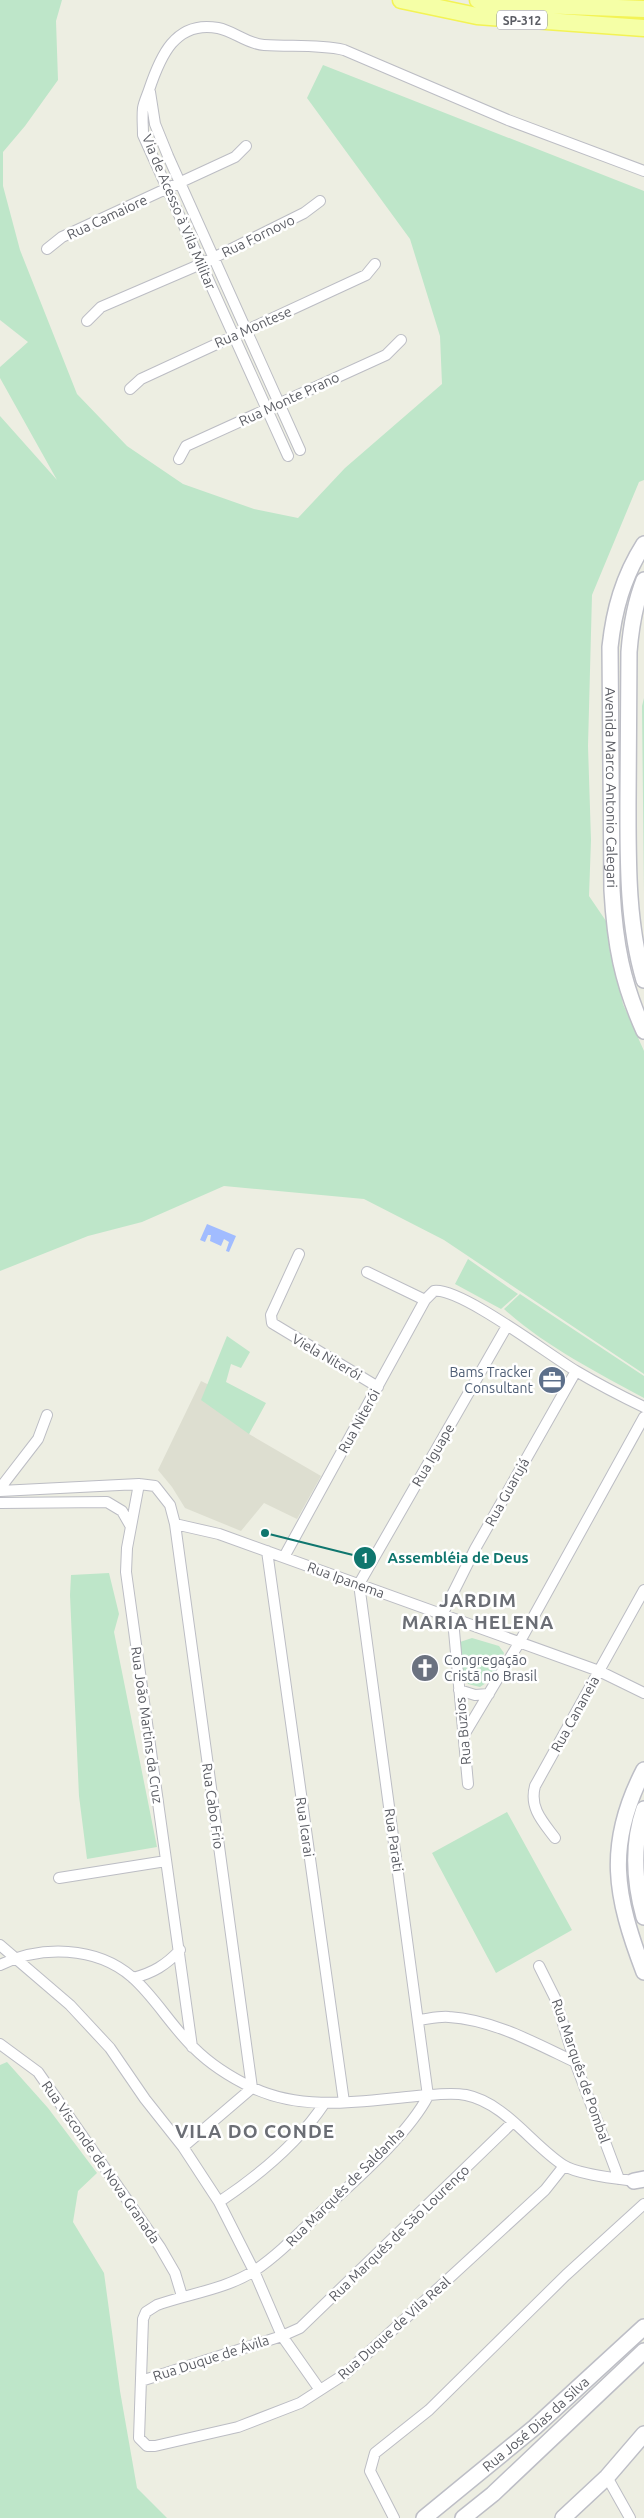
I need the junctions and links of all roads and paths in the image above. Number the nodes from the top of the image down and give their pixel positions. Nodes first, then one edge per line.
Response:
1 (401, 0) edge
2 (478, 0) edge
3 (644, 9) edge
4 (644, 28) edge
5 (150, 89) junction
6 (246, 146) dead end
7 (644, 171) edge
8 (180, 183) junction
9 (168, 189) junction
10 (320, 201) dead end
11 (47, 249) dead end
12 (212, 258) junction
13 (201, 264) junction
14 (375, 264) dead end
15 (87, 321) dead end
16 (246, 331) junction
17 (234, 336) junction
18 (401, 340) dead end
19 (130, 390) dead end
20 (278, 403) junction
21 (265, 409) junction
22 (300, 450) dead end
23 (288, 456) dead end
24 (179, 458) dead end
25 (644, 544) edge
26 (644, 580) edge
27 (644, 980) edge
28 (644, 1032) edge
29 (298, 1254) dead end
30 (367, 1272) dead end
31 (425, 1300) junction
32 (507, 1326) junction
33 (576, 1371) junction
34 (378, 1387) junction
35 (644, 1407) edge
36 (47, 1416) dead end
37 (644, 1417) edge
38 (139, 1484) junction
39 (150, 1484) junction
40 (0, 1492) edge
41 (136, 1499) junction
42 (0, 1503) edge
43 (175, 1524) junction
44 (130, 1525) junction
45 (267, 1551) junction
46 (284, 1557) junction
47 (359, 1584) junction
48 (644, 1590) edge
49 (442, 1615) junction
50 (453, 1620) junction
51 (520, 1643) junction
52 (599, 1671) junction
53 (460, 1690) junction
54 (644, 1693) edge
55 (489, 1694) junction
56 (464, 1735) junction
57 (644, 1770) edge
58 (468, 1784) dead end
59 (644, 1809) edge
60 (555, 1838) dead end
61 (166, 1861) junction
62 (60, 1878) dead end
63 (644, 1917) edge
64 (0, 1946) edge
65 (180, 1950) junction
66 (15, 1958) junction
67 (0, 1965) edge
68 (539, 1966) dead end
69 (644, 1972) edge
70 (133, 1978) junction
71 (418, 2020) junction
72 (0, 2044) edge
73 (192, 2046) junction
74 (575, 2062) junction
75 (252, 2088) junction
76 (428, 2096) junction
77 (344, 2102) junction
78 (324, 2104) junction
79 (512, 2123) junction
80 (183, 2147) junction
81 (564, 2166) junction
82 (635, 2180) edge
83 (219, 2202) junction
84 (644, 2204) edge
85 (254, 2271) junction
86 (182, 2296) junction
87 (644, 2327) edge
88 (282, 2336) junction
89 (644, 2351) edge
90 (141, 2381) junction
91 (320, 2390) junction
92 (644, 2434) edge
93 (607, 2477) junction
94 (394, 2518) edge
95 (424, 2518) edge
96 (463, 2518) edge
97 (563, 2518) edge
98 (630, 2518) edge

1 - 4 main road, SP-312
2 - 3 main road, SP-312
5 - 7 street, Via de Acesso à Vila Militar
5 - 8 street
5 - 9 street, Via de Acesso à Vila Militar
6 - 8 street, Rua Camaiore
8 - 9 street, Rua Camaiore
8 - 12 street
9 - 11 street, Rua Camaiore
9 - 13 street, Via de Acesso à Vila Militar
10 - 12 street, Rua Fornovo
12 - 13 street, Rua Fornovo
12 - 16 street
13 - 15 street, Rua Fornovo
13 - 17 street, Via de Acesso à Vila Militar
14 - 16 street, Rua Montese
16 - 17 street, Rua Montese
16 - 20 street
17 - 19 street, Rua Montese
17 - 21 street, Via de Acesso à Vila Militar
18 - 20 street, Rua Monte Prano
20 - 21 street, Rua Monte Prano
20 - 22 street
21 - 23 street, Via de Acesso à Vila Militar
21 - 24 street, Rua Monte Prano
25 - 28 main road, Avenida Marco Antonio Calegari
26 - 27 main road, Avenida Marco Antonio Calegari
29 - 34 street, Viela Niterói
30 - 31 street
31 - 32 street, Rua Niterói
31 - 34 street, Rua Niterói
32 - 33 street
32 - 47 street, Rua Iguape
33 - 35 street
33 - 49 street, Rua Guarujá
34 - 46 street, Rua Niterói
36 - 40 street
37 - 51 street
38 - 39 street
38 - 40 street
38 - 41 street, Rua João Martins da Cruz
39 - 41 street
39 - 43 street
40 - 42 street
41 - 44 street, Rua João Martins da Cruz
42 - 44 street
43 - 45 street, Rua Ipanema
43 - 75 street, Rua Cabo Frio
44 - 61 street, Rua João Martins da Cruz
45 - 46 street, Rua Ipanema
45 - 77 street, Rua Icarai
46 - 47 street, Rua Ipanema
47 - 49 street, Rua Ipanema
47 - 71 street, Rua Parati
48 - 52 street, Rua Cananeia
49 - 50 street, Rua Ipanema
50 - 51 street, Rua Ipanema
50 - 53 street, Rua Buzios
51 - 52 street, Rua Ipanema
51 - 55 street
52 - 54 street, Rua Ipanema
52 - 60 street, Rua Cananeia
53 - 55 street
53 - 56 street, Rua Buzios
55 - 56 street
56 - 58 street, Rua Buzios
57 - 69 main road
59 - 63 main road
61 - 62 street
61 - 65 street, Rua João Martins da Cruz
64 - 66 street
65 - 70 street
65 - 73 street, Rua João Martins da Cruz
66 - 67 street
66 - 70 street
66 - 80 street
68 - 74 street, Rua Marquês de Pombal
70 - 73 street
71 - 74 street
71 - 76 street, Rua Parati
72 - 86 street, Rua Visconde de Nova Granada
73 - 75 street
74 - 82 street, Rua Marquês de Pombal
75 - 78 street
75 - 80 street
76 - 77 street
76 - 79 street
76 - 85 street, Rua Marquês de Saldanha
77 - 78 street
78 - 83 street
79 - 81 street
79 - 88 street, Rua Marquês de São Lourenço
80 - 83 street
81 - 82 street
81 - 91 street, Rua Duque de Vila Real
83 - 85 street
84 - 94 street
85 - 86 street, Rua Duque de Vila Real
85 - 88 street
86 - 90 street, Rua Duque de Vila Real
87 - 95 main road, Rua José Dias da Silva
88 - 90 street, Rua Duque de Ávila
88 - 91 street
89 - 96 main road, Rua José Dias da Silva
90 - 91 street, Rua Duque de Vila Real
92 - 93 main road
93 - 97 main road
93 - 98 street

